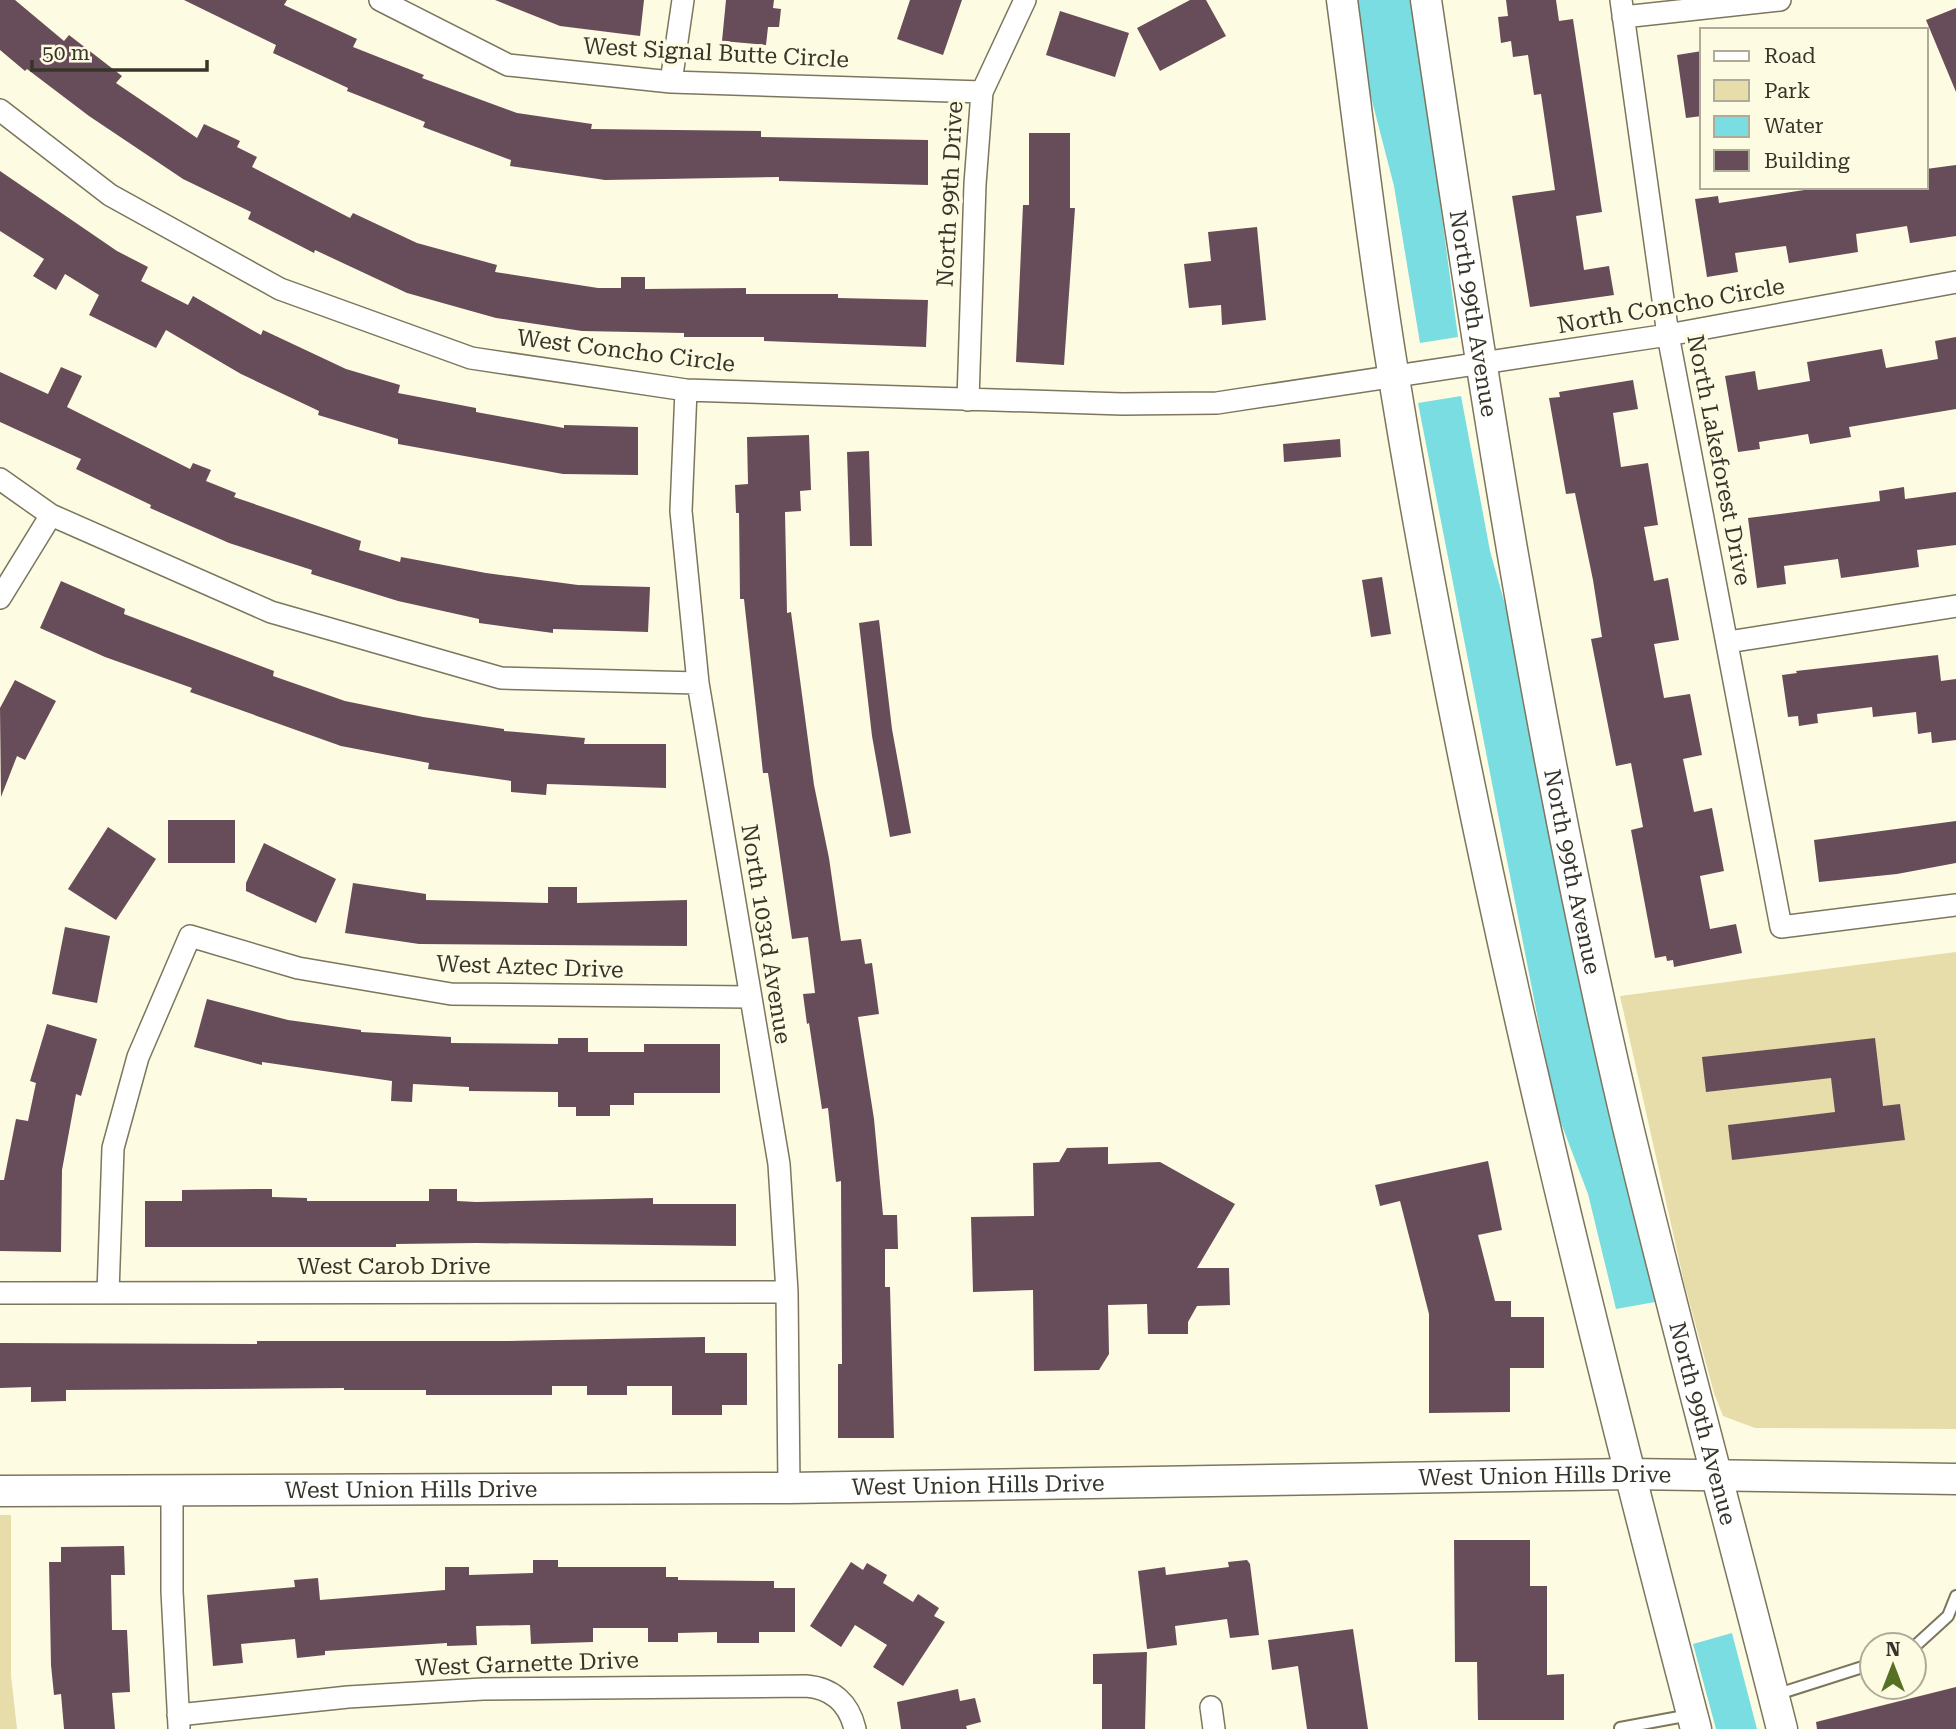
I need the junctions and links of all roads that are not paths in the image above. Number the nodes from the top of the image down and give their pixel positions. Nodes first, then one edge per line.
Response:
1 (380, 0) edge
2 (683, 0) edge
3 (1025, 0) edge
4 (1342, 0) edge
5 (1426, 0) edge
6 (1780, 0) edge
7 (1622, 8) edge
8 (671, 82) junction
9 (982, 92) junction
10 (0, 110) edge
11 (1956, 282) edge
12 (1668, 335) junction
13 (1480, 365) junction
14 (1394, 378) junction
15 (687, 390) junction
16 (968, 400) junction
17 (0, 479) edge
18 (51, 515) junction
19 (0, 598) edge
20 (1956, 607) edge
21 (1728, 642) junction
22 (698, 684) junction
23 (1956, 905) edge
24 (750, 997) junction
25 (787, 1292) junction
26 (0, 1293) edge
27 (108, 1293) junction
28 (1630, 1474) junction
29 (1717, 1475) junction
30 (1956, 1479) edge
31 (789, 1488) junction
32 (172, 1490) junction
33 (0, 1491) edge
34 (1956, 1596) edge
35 (1928, 1634) edge
36 (1858, 1668) edge
37 (1773, 1695) junction
38 (1211, 1707) dead end
39 (179, 1722) edge
40 (1694, 1722) edge
41 (1620, 1728) edge
42 (855, 1729) edge
43 (1214, 1729) edge
44 (1782, 1729) edge

1 - 8 street, West Signal Butte Circle
2 - 8 street
3 - 9 street, North 99th Drive
4 - 14 main road
5 - 13 main road, North 99th Avenue
6 - 7 street
7 - 12 street, North Lakeforest Drive
8 - 9 street, West Signal Butte Circle
9 - 16 street, North 99th Drive
10 - 15 street, West Concho Circle
11 - 12 street, North Concho Circle
12 - 13 street, North Concho Circle
12 - 21 street, North Lakeforest Drive
13 - 14 street, North Concho Circle
13 - 29 main road, North 99th Avenue
14 - 16 street, West Concho Circle
14 - 28 main road
15 - 16 street, West Concho Circle
15 - 22 street, North 103rd Avenue
17 - 18 street
18 - 19 street
18 - 22 street
20 - 21 street
21 - 23 street, North Lakeforest Drive
22 - 24 street, North 103rd Avenue
24 - 25 street, North 103rd Avenue
24 - 27 street, West Aztec Drive
25 - 27 street, West Carob Drive
25 - 31 street, North 103rd Avenue
26 - 27 street, West Carob Drive
28 - 29 main road, West Union Hills Drive
28 - 31 main road, West Union Hills Drive
28 - 40 main road
29 - 30 main road, West Union Hills Drive
29 - 37 main road, North 99th Avenue
31 - 32 main road, West Union Hills Drive
32 - 33 main road, West Union Hills Drive
32 - 39 street
34 - 35 lane
36 - 37 lane
37 - 44 main road, North 99th Avenue
38 - 43 street
39 - 42 street, West Garnette Drive
40 - 41 lane

